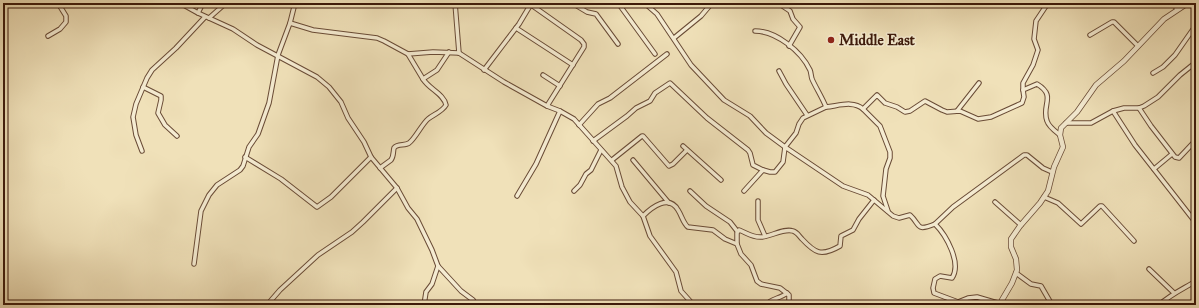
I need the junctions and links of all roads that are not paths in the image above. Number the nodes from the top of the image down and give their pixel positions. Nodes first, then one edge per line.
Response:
1 (58, 3) edge
2 (180, 3) edge
3 (203, 3) edge
4 (226, 3) edge
5 (295, 3) edge
6 (455, 3) edge
7 (572, 3) edge
8 (618, 3) edge
9 (646, 3) edge
10 (712, 3) edge
11 (778, 3) edge
12 (1048, 3) edge
13 (1173, 3) edge
14 (1188, 3) edge
15 (531, 4) edge
16 (1177, 9) junction
17 (198, 14) junction
18 (207, 18) junction
19 (290, 23) junction
20 (1196, 25) edge
21 (516, 28) junction
22 (756, 31) dead end
23 (1090, 35) dead end
24 (48, 36) dead end
25 (674, 38) junction
26 (618, 44) dead end
27 (789, 46) junction
28 (1138, 46) junction
29 (449, 52) junction
30 (459, 53) junction
31 (408, 54) junction
32 (655, 54) dead end
33 (667, 54) dead end
34 (278, 55) junction
35 (1195, 63) edge
36 (573, 64) junction
37 (484, 70) junction
38 (779, 71) dead end
39 (1153, 73) dead end
40 (543, 75) dead end
41 (423, 79) junction
42 (979, 83) dead end
43 (560, 86) junction
44 (143, 87) junction
45 (1023, 90) junction
46 (547, 106) junction
47 (826, 107) junction
48 (1139, 108) junction
49 (863, 109) junction
50 (560, 111) junction
51 (957, 111) junction
52 (1113, 111) junction
53 (807, 116) junction
54 (1066, 123) junction
55 (579, 125) junction
56 (1060, 135) junction
57 (177, 136) dead end
58 (1196, 140) edge
59 (593, 141) junction
60 (683, 146) dead end
61 (785, 147) junction
62 (601, 150) junction
63 (687, 150) junction
64 (142, 151) dead end
65 (1172, 154) junction
66 (245, 157) junction
67 (371, 157) junction
68 (612, 160) junction
69 (633, 160) dead end
70 (380, 168) junction
71 (1154, 169) junction
72 (763, 170) junction
73 (1052, 172) junction
74 (721, 180) dead end
75 (396, 188) junction
76 (574, 190) dead end
77 (690, 191) dead end
78 (744, 191) dead end
79 (517, 196) dead end
80 (1044, 197) junction
81 (874, 200) junction
82 (758, 201) dead end
83 (995, 202) dead end
84 (669, 203) junction
85 (888, 211) junction
86 (643, 216) junction
87 (1196, 223) edge
88 (935, 224) junction
89 (1021, 225) junction
90 (737, 231) junction
91 (765, 236) junction
92 (1134, 241) dead end
93 (737, 244) junction
94 (194, 264) dead end
95 (438, 266) junction
96 (1149, 269) dead end
97 (1016, 273) junction
98 (1196, 281) edge
99 (787, 293) junction
100 (1174, 293) junction
101 (1001, 304) edge
102 (267, 305) edge
103 (424, 305) edge
104 (476, 305) edge
105 (692, 305) edge
106 (766, 305) edge
107 (790, 305) edge
108 (1052, 305) edge
109 (1159, 305) edge

1 - 24 street
2 - 17 street
3 - 17 street
4 - 18 street
5 - 19 street
6 - 30 street
7 - 26 street
8 - 32 street
9 - 25 street
10 - 25 street
11 - 27 street
12 - 45 street
13 - 16 street
14 - 16 street
15 - 21 street
15 - 36 street
16 - 28 street
17 - 18 street
18 - 34 street
18 - 44 street
19 - 31 street
19 - 34 street
20 - 39 street
21 - 36 street
21 - 37 street
22 - 27 street
23 - 28 street
25 - 61 street
27 - 47 street
28 - 54 street
29 - 30 street
29 - 31 street
29 - 41 street
30 - 37 street
31 - 41 street
33 - 55 street
34 - 66 street
34 - 67 street
35 - 48 street
36 - 43 street
37 - 46 street
38 - 53 street
40 - 43 street
41 - 70 street
42 - 51 street
43 - 46 street
44 - 57 street
44 - 64 street
45 - 51 street
45 - 56 street
46 - 50 street
47 - 49 street
47 - 53 street
48 - 52 street
48 - 65 street
49 - 51 street
49 - 85 street
50 - 55 street
50 - 79 street
52 - 54 street
52 - 71 street
53 - 61 street
54 - 56 street
55 - 59 street
56 - 73 street
58 - 65 street
59 - 62 street
59 - 72 street
60 - 63 street
61 - 72 street
61 - 81 street
62 - 68 street
62 - 76 street
63 - 68 street
63 - 74 street
65 - 71 street
66 - 67 street
66 - 94 street
67 - 70 street
68 - 86 street
69 - 84 street
70 - 75 street
71 - 87 street
72 - 78 street
73 - 80 street
73 - 88 street
75 - 95 street
75 - 102 street
77 - 90 street
80 - 89 street
80 - 92 street
81 - 85 street
81 - 91 street
82 - 91 street
83 - 89 street
84 - 86 street
84 - 93 street
85 - 88 street
86 - 105 street
88 - 101 street
89 - 97 street
90 - 91 street
90 - 93 street
93 - 99 street
95 - 103 street
95 - 104 street
96 - 100 street
97 - 101 street
97 - 108 street
98 - 100 street
99 - 106 street
99 - 107 street
100 - 109 street

